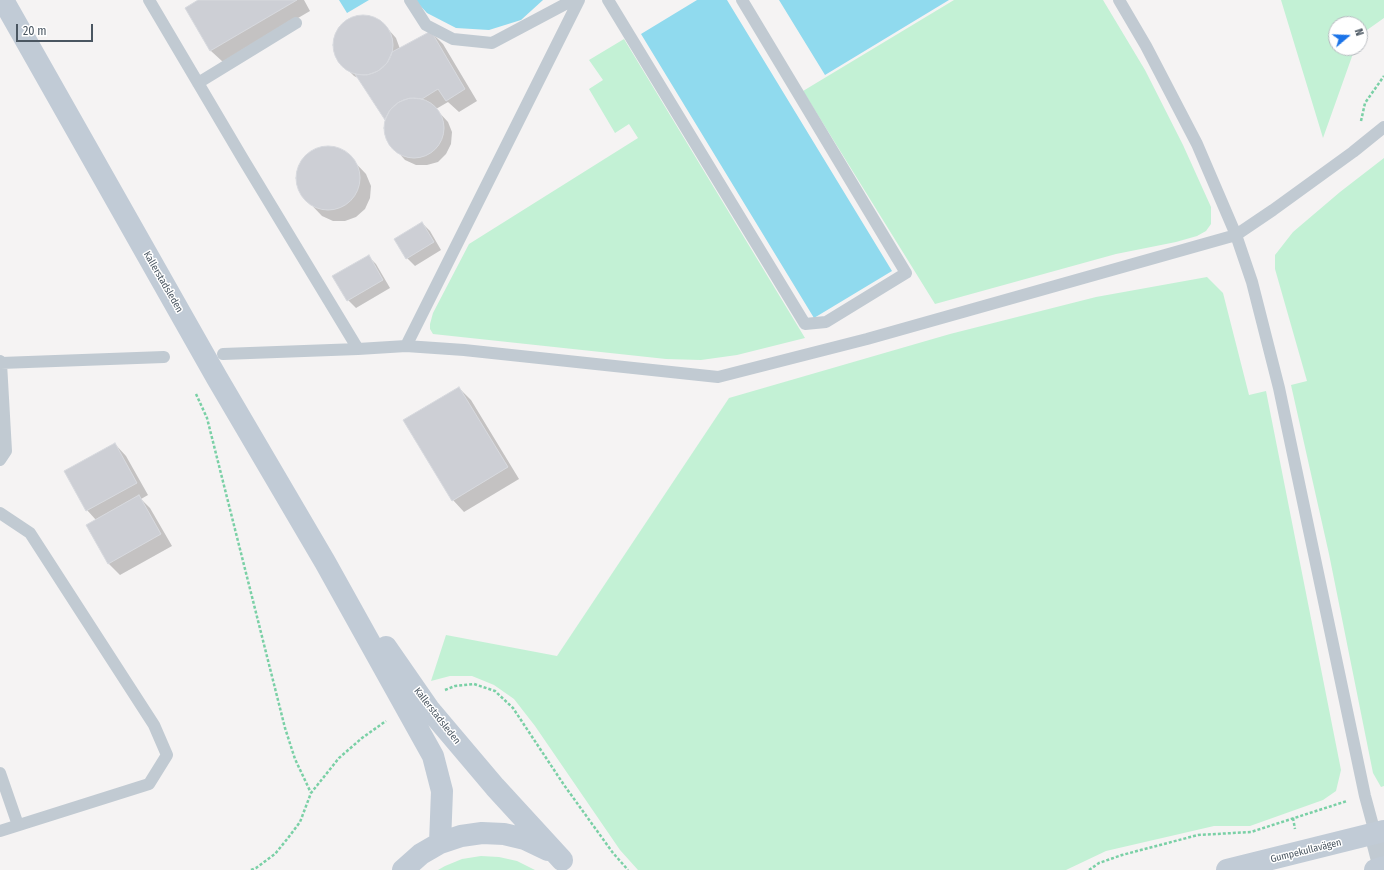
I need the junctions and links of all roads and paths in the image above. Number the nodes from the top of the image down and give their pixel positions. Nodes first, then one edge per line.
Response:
1 (3, 0) edge
2 (149, 0) edge
3 (410, 0) edge
4 (573, 0) edge
5 (579, 0) edge
6 (608, 0) edge
7 (742, 0) edge
8 (1118, 0) edge
9 (296, 23) dead end
10 (1384, 76) edge
11 (198, 83) junction
12 (1384, 127) edge
13 (1353, 152) junction
14 (1236, 235) junction
15 (406, 346) junction
16 (358, 349) junction
17 (222, 354) dead end
18 (164, 356) dead end
19 (1, 362) edge
20 (194, 389) dead end
21 (0, 460) edge
22 (0, 513) edge
23 (326, 562) junction
24 (443, 690) dead end
25 (390, 719) dead end
26 (0, 773) edge
27 (311, 793) junction
28 (1365, 796) junction
29 (18, 825) junction
30 (0, 831) edge
31 (1379, 832) edge
32 (440, 843) junction
33 (567, 865) edge
34 (1384, 868) edge
35 (251, 870) edge
36 (402, 870) edge
37 (628, 870) edge
38 (1089, 870) edge
39 (1227, 870) edge
40 (1375, 870) edge

1 - 23 main road, Kallerstadsleden
2 - 11 lane
3 - 4 lane
5 - 15 lane
6 - 7 lane
8 - 14 lane
9 - 11 lane
10 - 13 path
11 - 16 lane
12 - 13 lane
13 - 14 lane
14 - 15 lane
14 - 28 lane
15 - 16 lane
16 - 17 lane
18 - 19 lane
19 - 21 lane
20 - 27 path
22 - 29 lane
23 - 32 main road, Kallerstadsleden
23 - 33 main road, Kallerstadsleden
24 - 37 path
25 - 27 path
26 - 29 lane
27 - 35 path
28 - 31 lane
28 - 38 path
29 - 30 lane
31 - 34 street
31 - 39 main road, Gumpekullavägen
32 - 33 main road
32 - 36 main road
34 - 40 main road

